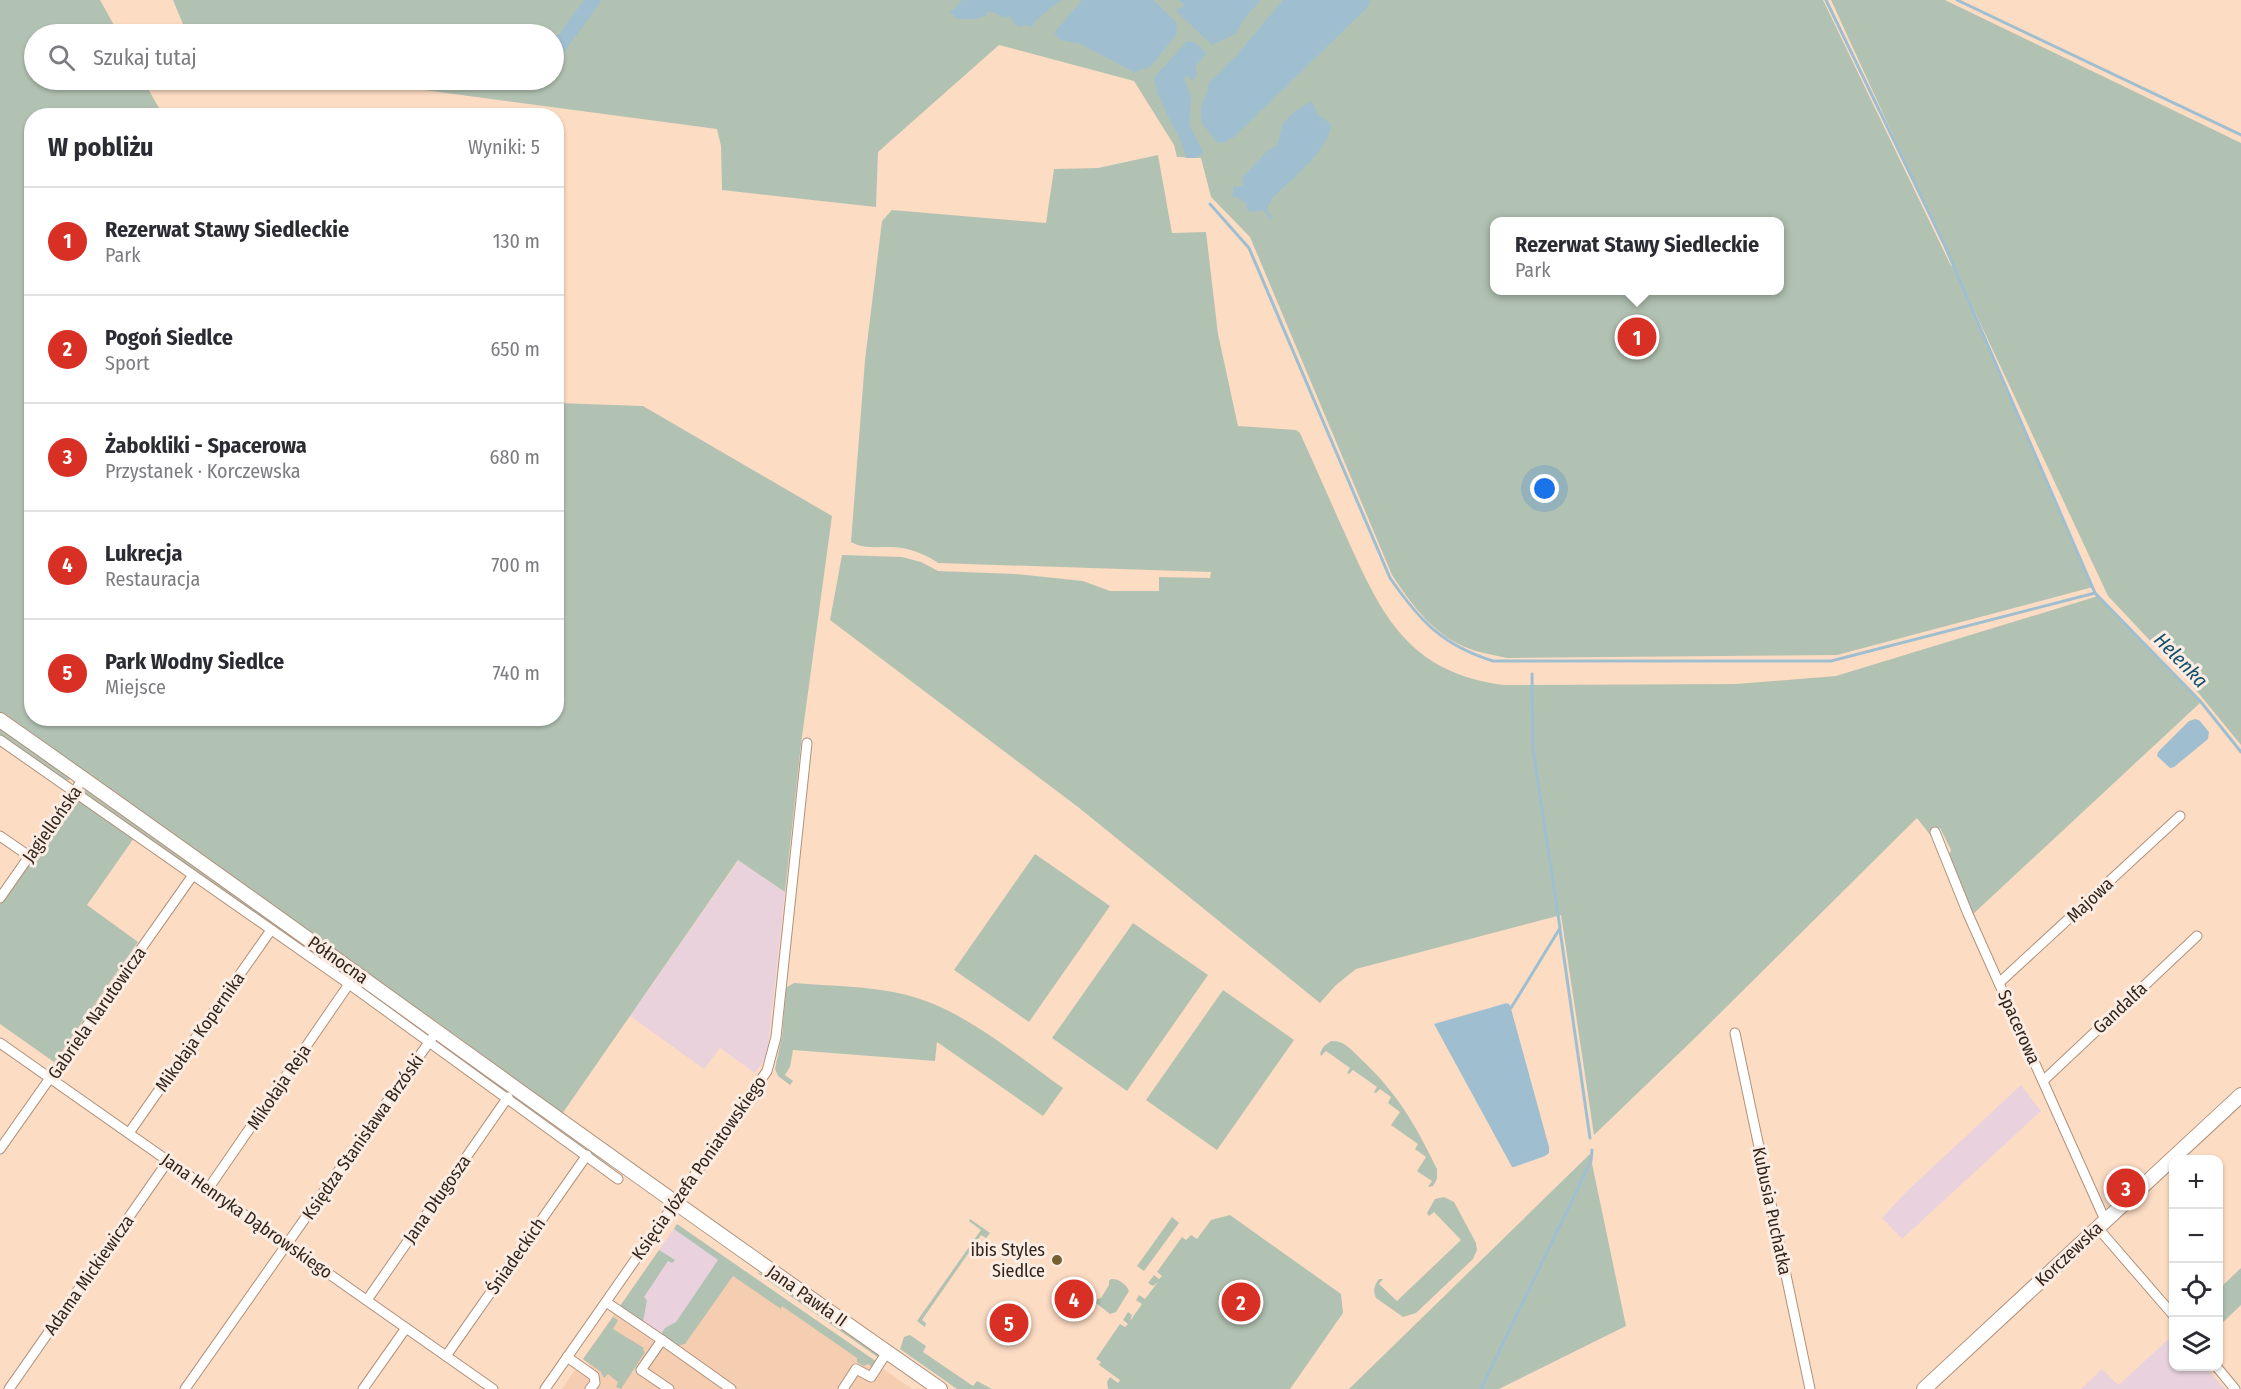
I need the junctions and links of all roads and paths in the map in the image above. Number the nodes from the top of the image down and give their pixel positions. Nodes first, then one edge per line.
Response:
1 (0, 720) edge
2 (0, 740) edge
3 (807, 743) dead end
4 (83, 779) junction
5 (74, 792) junction
6 (2180, 816) dead end
7 (1935, 832) dead end
8 (0, 836) edge
9 (29, 856) junction
10 (193, 876) junction
11 (0, 898) edge
12 (271, 930) junction
13 (2197, 936) dead end
14 (2000, 983) junction
15 (349, 984) junction
16 (1735, 1033) dead end
17 (433, 1036) junction
18 (0, 1043) edge
19 (51, 1079) junction
20 (2043, 1081) junction
21 (2241, 1095) edge
22 (508, 1097) junction
23 (129, 1133) junction
24 (0, 1149) edge
25 (586, 1155) junction
26 (168, 1161) junction
27 (618, 1179) dead end
28 (208, 1189) junction
29 (674, 1203) junction
30 (2101, 1224) junction
31 (287, 1244) junction
32 (367, 1300) junction
33 (606, 1302) junction
34 (2169, 1310) edge
35 (406, 1328) junction
36 (662, 1340) junction
37 (886, 1352) junction
38 (446, 1356) junction
39 (567, 1357) junction
40 (2220, 1371) edge
41 (9, 1389) edge
42 (185, 1389) edge
43 (363, 1389) edge
44 (493, 1389) edge
45 (545, 1389) edge
46 (590, 1389) edge
47 (669, 1389) edge
48 (732, 1389) edge
49 (843, 1389) edge
50 (940, 1389) edge
51 (1810, 1389) edge
52 (1924, 1389) edge
53 (2235, 1389) edge

1 - 4 main road, Północna
2 - 5 street, Północna
3 - 29 street, Księcia Józefa Poniatowskiego
4 - 5 street, Jagiellońska
4 - 17 main road, Północna
5 - 9 street, Jagiellońska
5 - 10 street, Północna
6 - 14 street, Majowa
7 - 14 street, Spacerowa
8 - 9 street
9 - 11 street, Jagiellońska
10 - 12 street, Północna
10 - 19 street, Gabriela Narutowicza
12 - 15 street, Północna
12 - 23 street, Mikołaja Kopernika
13 - 20 street, Gandalfa
14 - 20 street, Spacerowa
15 - 17 street, Północna
15 - 28 street, Mikołaja Reja
16 - 51 street, Kubusia Puchatka
17 - 22 street, Północna
17 - 29 main road, Północna
17 - 31 street, Księdza Stanisława Brzóski
18 - 19 street, Jana Henryka Dąbrowskiego
19 - 23 street, Jana Henryka Dąbrowskiego
19 - 24 street, Gabriela Narutowicza
20 - 30 street, Spacerowa
21 - 30 main road, Korczewska
22 - 25 street, Północna
22 - 32 street, Jana Długosza
23 - 26 street, Jana Henryka Dąbrowskiego
25 - 27 street, Północna
25 - 38 street, Śniadeckich
26 - 28 street, Jana Henryka Dąbrowskiego
26 - 41 street, Adama Mickiewicza
28 - 31 street, Jana Henryka Dąbrowskiego
29 - 33 street, Księcia Józefa Poniatowskiego
29 - 37 main road, Jana Pawła II
30 - 34 street, Spacerowa
30 - 52 main road, Korczewska
31 - 32 street, Jana Henryka Dąbrowskiego
31 - 42 street, Księdza Stanisława Brzóski
32 - 35 street, Jana Henryka Dąbrowskiego
33 - 36 street
33 - 39 street, Księcia Józefa Poniatowskiego
35 - 38 street, Jana Henryka Dąbrowskiego
35 - 43 street
36 - 47 street
36 - 48 street
37 - 49 street
37 - 50 main road, Jana Pawła II
38 - 44 street, Jana Henryka Dąbrowskiego
39 - 45 street, Księcia Józefa Poniatowskiego
39 - 46 street
40 - 53 street

